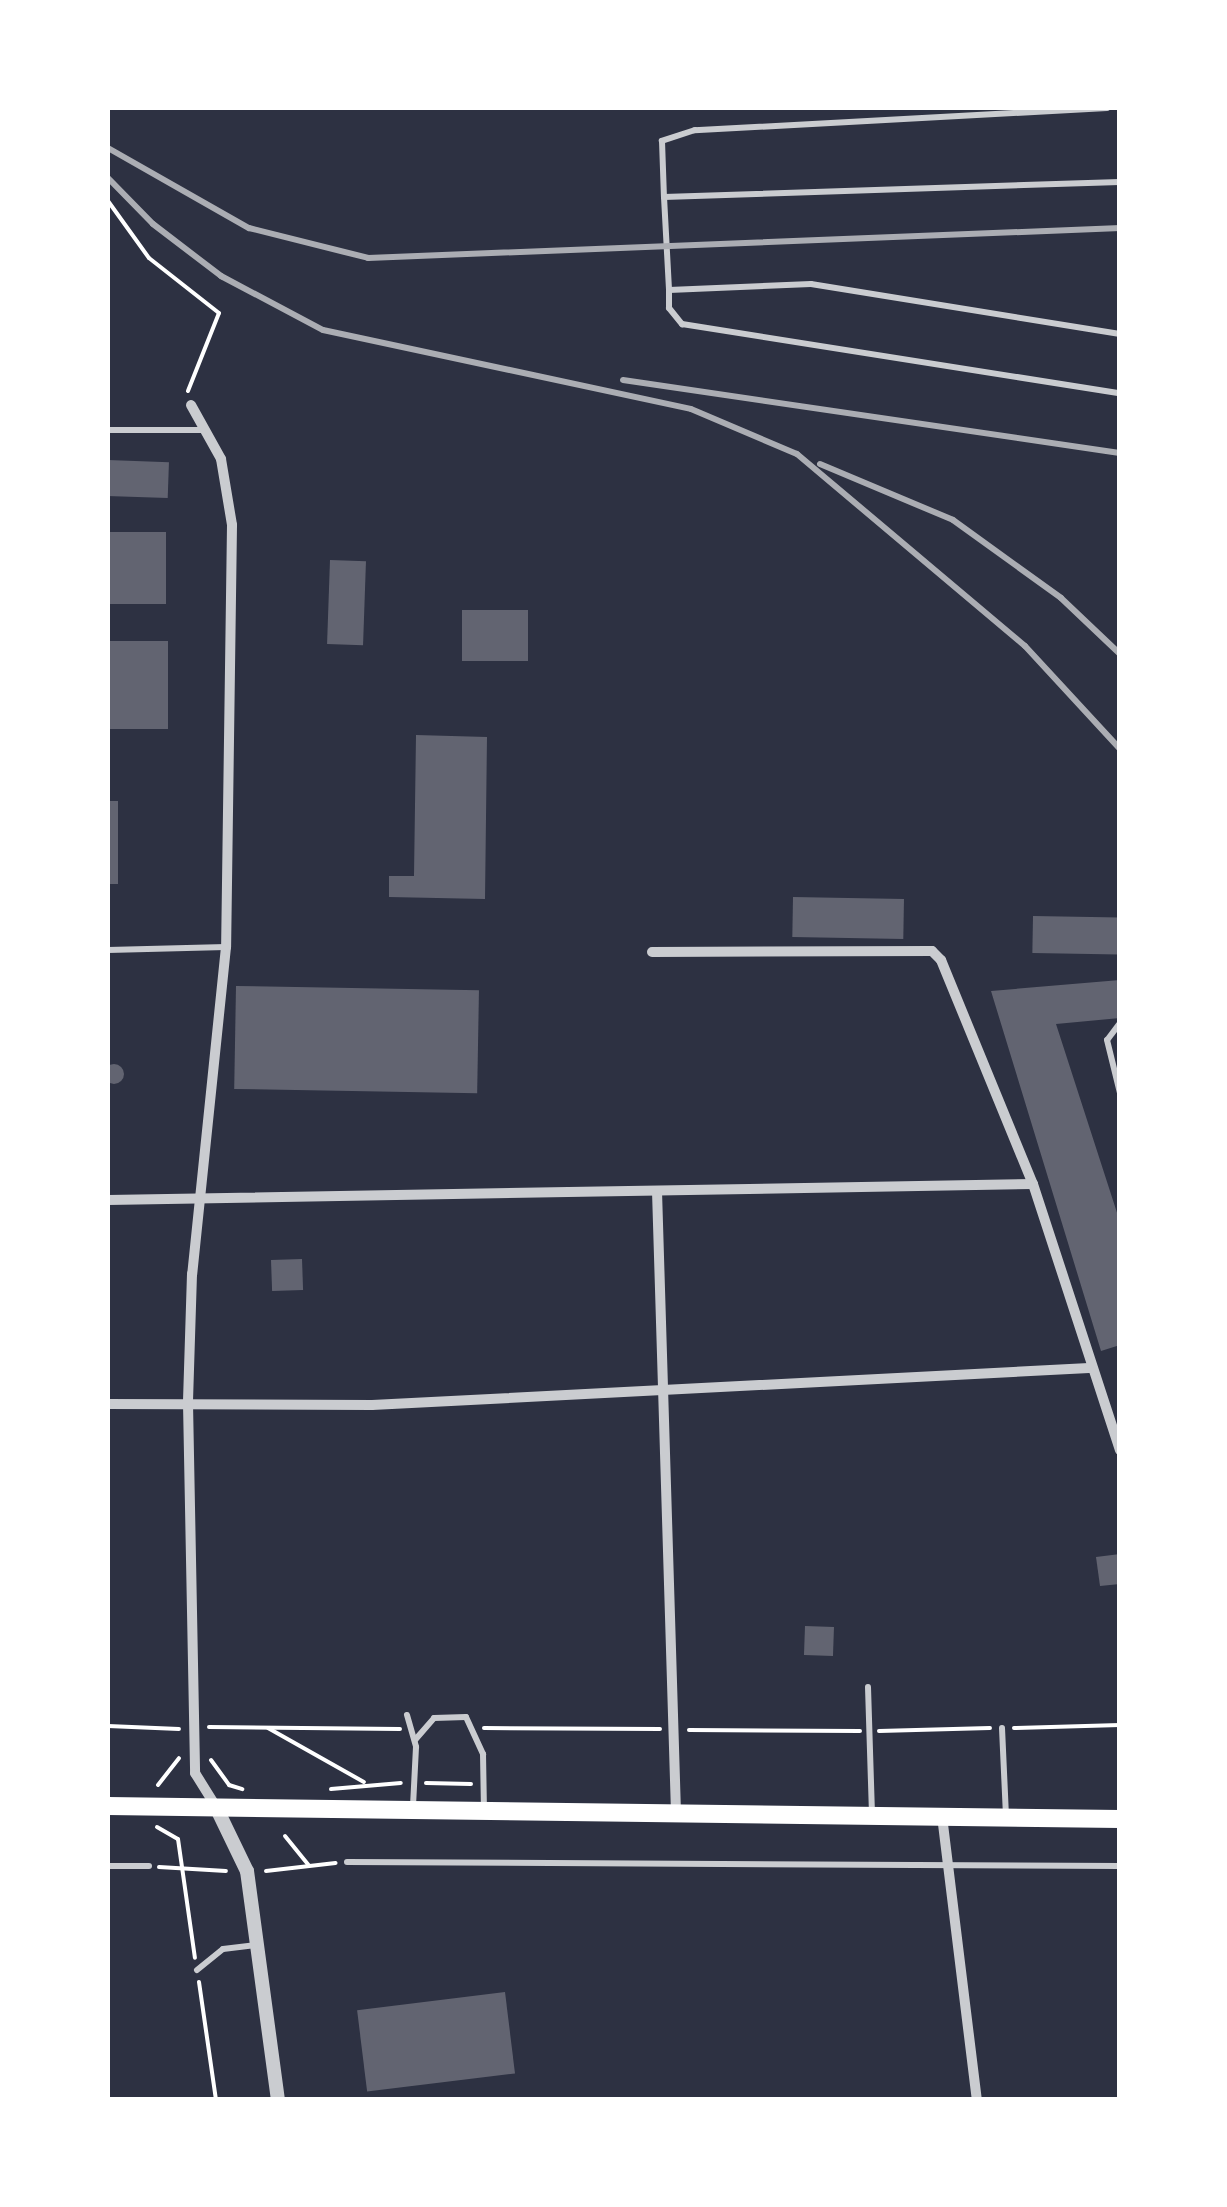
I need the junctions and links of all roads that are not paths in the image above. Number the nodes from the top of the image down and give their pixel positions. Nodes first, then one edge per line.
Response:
1 (1107, 108) edge
2 (1120, 182) edge
3 (664, 197) junction
4 (669, 290) junction
5 (1120, 334) edge
6 (1120, 393) edge
7 (191, 404) road end
8 (108, 430) edge
9 (207, 430) junction
10 (226, 946) junction
11 (108, 950) edge
12 (652, 952) dead end
13 (1120, 1023) edge
14 (1120, 1093) edge
15 (1033, 1184) junction
16 (656, 1191) junction
17 (200, 1197) junction
18 (108, 1200) edge
19 (1089, 1368) junction
20 (667, 1388) junction
21 (188, 1403) junction
22 (108, 1404) edge
23 (1120, 1450) edge
24 (868, 1688) dead end
25 (406, 1715) dead end
26 (1002, 1728) road end
27 (415, 1740) junction
28 (108, 1806) edge
29 (216, 1807) junction
30 (413, 1809) junction
31 (484, 1810) junction
32 (676, 1812) junction
33 (872, 1814) junction
34 (942, 1816) junction
35 (1006, 1817) junction
36 (1120, 1819) edge
37 (347, 1862) road end
38 (948, 1864) junction
39 (108, 1866) edge
40 (149, 1866) road end
41 (1120, 1866) edge
42 (260, 1945) junction
43 (197, 1970) dead end
44 (278, 2100) edge
45 (977, 2100) edge

1 - 3 lane
2 - 3 lane
3 - 4 lane
4 - 5 lane
4 - 6 lane
7 - 9 street
8 - 9 lane
9 - 10 street
10 - 11 lane
10 - 17 street
12 - 15 street
13 - 14 lane
15 - 16 street
15 - 19 street
16 - 17 street
16 - 20 street
17 - 18 street
17 - 21 street
19 - 20 street
19 - 23 street
20 - 21 street
20 - 32 street
21 - 22 street
21 - 29 street
24 - 33 lane
25 - 27 lane
26 - 35 lane
27 - 30 lane
27 - 31 lane
28 - 29 main road
29 - 30 main road
29 - 42 street
30 - 31 main road
31 - 32 main road
32 - 33 main road
33 - 34 main road
34 - 35 main road
34 - 38 street
35 - 36 main road
37 - 38 lane
38 - 41 lane
38 - 45 street
39 - 40 lane
42 - 43 lane
42 - 44 street

